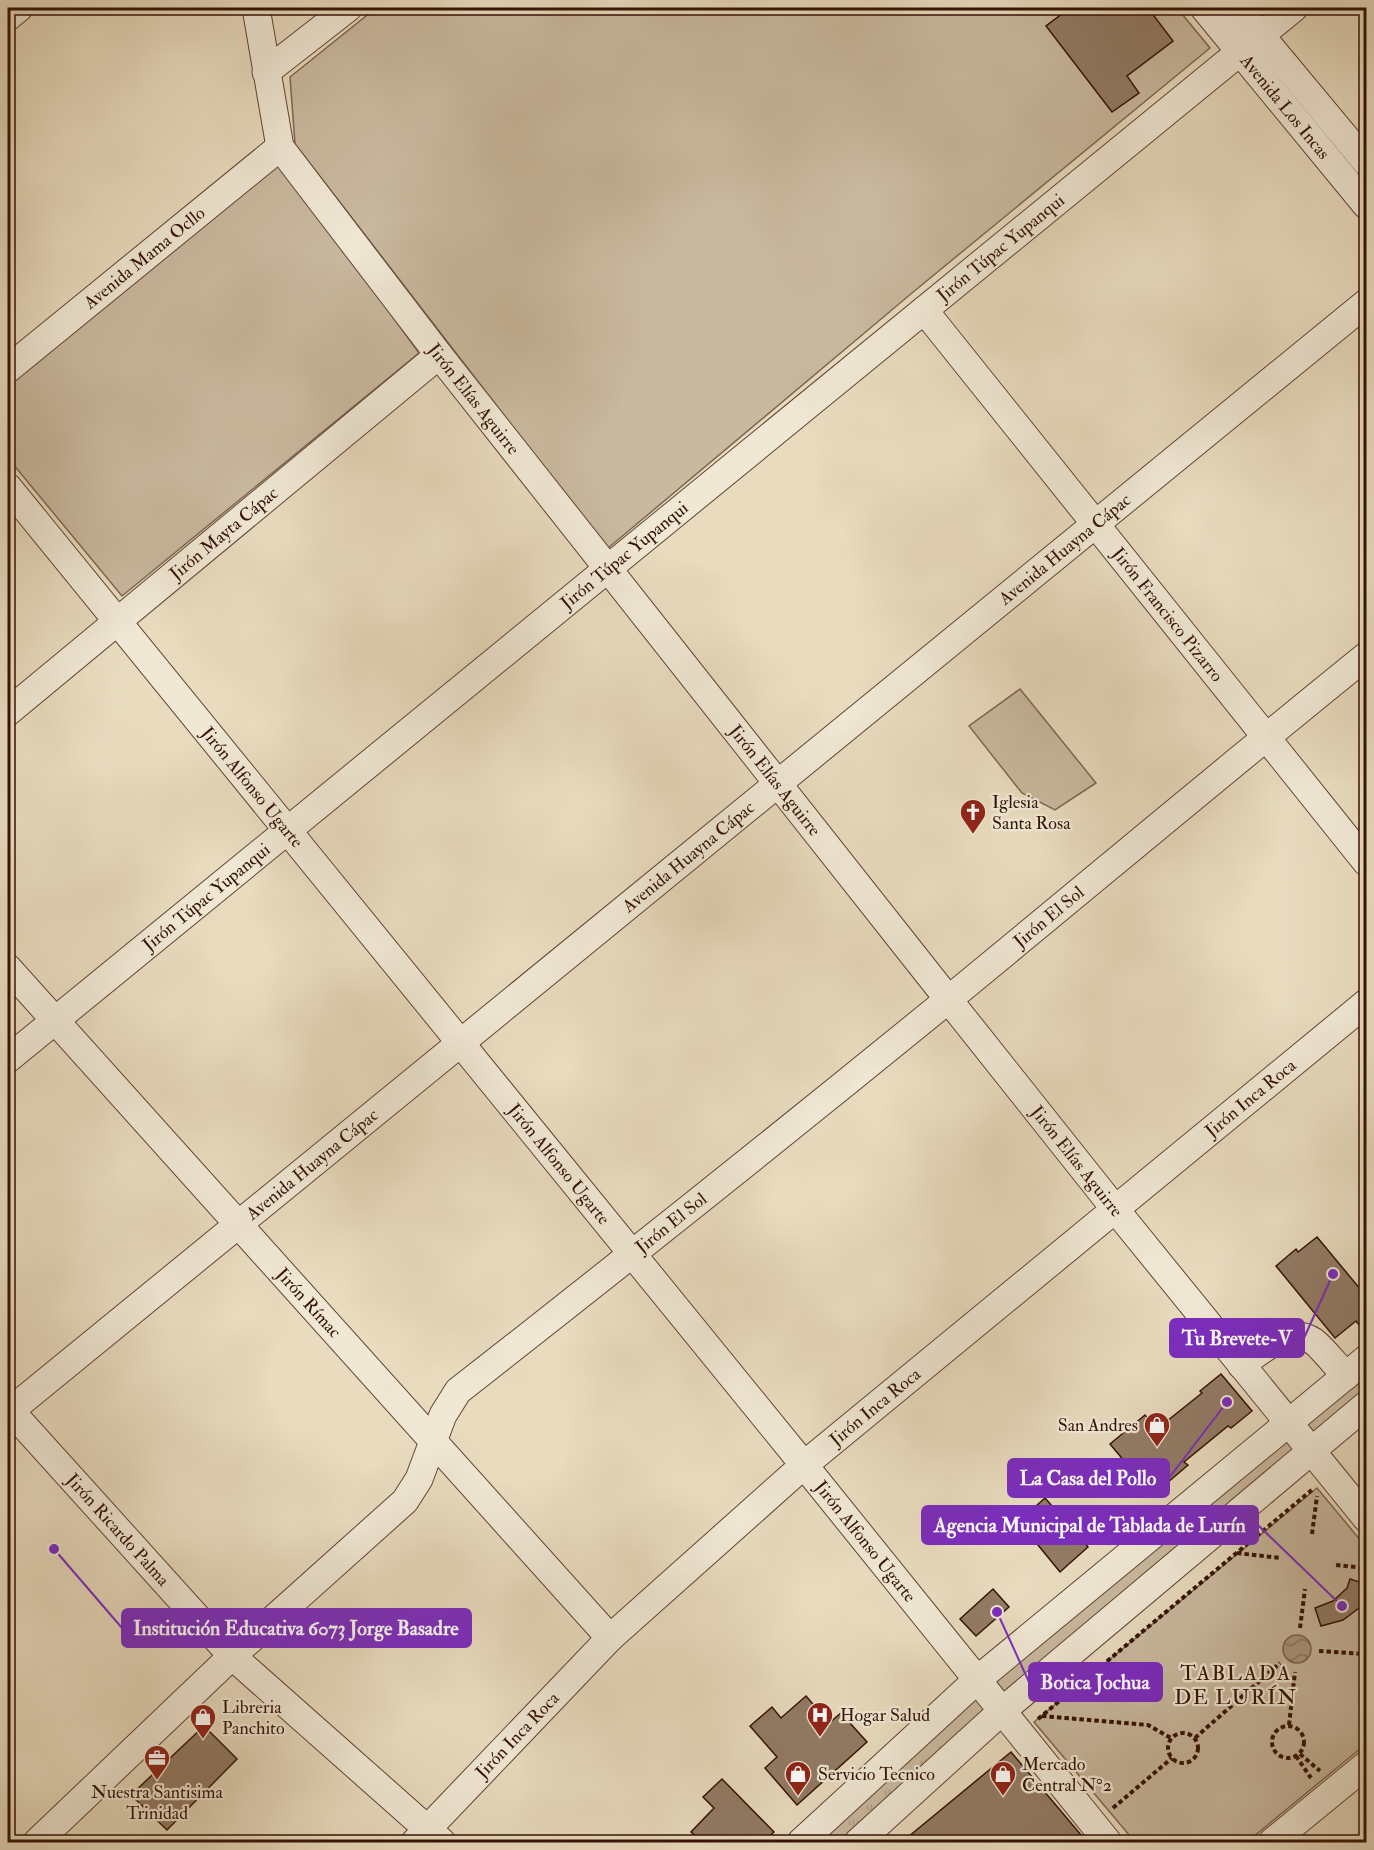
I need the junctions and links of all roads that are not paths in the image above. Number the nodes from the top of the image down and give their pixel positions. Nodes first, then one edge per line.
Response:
1 (19, 8) edge
2 (255, 8) edge
3 (348, 8) edge
4 (1204, 8) edge
5 (1239, 8) edge
6 (1294, 8) edge
7 (8, 17) edge
8 (1251, 43) junction
9 (266, 72) junction
10 (280, 147) junction
11 (1366, 162) edge
12 (1366, 205) edge
13 (1366, 303) edge
14 (924, 310) junction
15 (440, 355) junction
16 (8, 369) edge
17 (8, 487) edge
18 (1096, 524) junction
19 (608, 568) junction
20 (117, 621) junction
21 (1366, 656) edge
22 (8, 712) edge
23 (1266, 736) junction
24 (779, 783) junction
25 (287, 831) junction
26 (1366, 862) edge
27 (8, 968) edge
28 (948, 999) junction
29 (1366, 1003) edge
30 (55, 1021) junction
31 (460, 1043) junction
32 (8, 1059) edge
33 (1115, 1209) junction
34 (238, 1225) junction
35 (632, 1254) junction
36 (1241, 1365) junction
37 (1356, 1367) edge
38 (1366, 1405) edge
39 (9, 1409) edge
40 (1287, 1423) junction
41 (434, 1442) junction
42 (1311, 1451) junction
43 (804, 1465) junction
44 (1366, 1518) edge
45 (610, 1638) junction
46 (232, 1656) junction
47 (977, 1680) junction
48 (1002, 1711) junction
49 (1366, 1765) edge
50 (428, 1838) edge
51 (37, 1842) edge
52 (801, 1842) edge
53 (858, 1842) edge
54 (1108, 1842) edge
55 (1272, 1842) edge

1 - 7 street
2 - 9 street, Jirón Elías Aguirre
3 - 9 street
4 - 8 street, Avenida Los Incas
5 - 8 street, Avenida Los Incas
6 - 8 street, Jirón Túpac Yupanqui
8 - 11 street, Avenida Los Incas
8 - 12 street, Avenida Los Incas
8 - 14 street, Jirón Túpac Yupanqui
9 - 10 street, Jirón Elías Aguirre
10 - 15 street, Jirón Elías Aguirre
10 - 16 street, Avenida Mama Ocllo
13 - 18 street, Avenida Huayna Cápac
14 - 18 street, Jirón Francisco Pizarro
14 - 19 street, Jirón Túpac Yupanqui
15 - 19 street, Jirón Elías Aguirre
15 - 20 street, Jirón Mayta Cápac
17 - 20 street, Jirón Alfonso Ugarte
18 - 23 street, Jirón Francisco Pizarro
18 - 24 street, Avenida Huayna Cápac
19 - 24 street, Jirón Elías Aguirre
19 - 25 street, Jirón Túpac Yupanqui
20 - 22 street, Jirón Mayta Cápac
20 - 25 street, Jirón Alfonso Ugarte
21 - 23 street, Jirón El Sol
23 - 26 street, Jirón Francisco Pizarro
23 - 28 street, Jirón El Sol
24 - 28 street, Jirón Elías Aguirre
24 - 31 street, Avenida Huayna Cápac
25 - 30 street, Jirón Túpac Yupanqui
25 - 31 street, Jirón Alfonso Ugarte
27 - 30 street, Jirón Rímac
28 - 33 street, Jirón Elías Aguirre
28 - 35 street, Jirón El Sol
29 - 33 street, Jirón Inca Roca
30 - 32 street, Jirón Túpac Yupanqui
30 - 34 street, Jirón Rímac
31 - 34 street, Avenida Huayna Cápac
31 - 35 street, Jirón Alfonso Ugarte
33 - 36 street, Jirón Elías Aguirre
33 - 43 street, Jirón Inca Roca
34 - 39 street, Avenida Huayna Cápac
34 - 41 street, Jirón Rímac
35 - 41 street, Jirón El Sol
35 - 43 street, Jirón Alfonso Ugarte
36 - 37 street
36 - 40 street, Jirón Elías Aguirre
37 - 40 street
38 - 42 street
39 - 46 street, Jirón Ricardo Palma
40 - 42 street, Jirón Elías Aguirre
40 - 47 street
41 - 45 street, Jirón Rímac
41 - 46 street, Jirón El Sol
42 - 44 street, Jirón Elías Aguirre
42 - 48 street
43 - 45 street, Jirón Inca Roca
43 - 47 street, Jirón Alfonso Ugarte
45 - 50 street, Jirón Inca Roca
46 - 50 street, Jirón Ricardo Palma
46 - 51 street, Jirón El Sol
47 - 48 street, Jirón Alfonso Ugarte
47 - 52 street
48 - 53 street
48 - 54 street, Jirón Alfonso Ugarte
49 - 55 street

